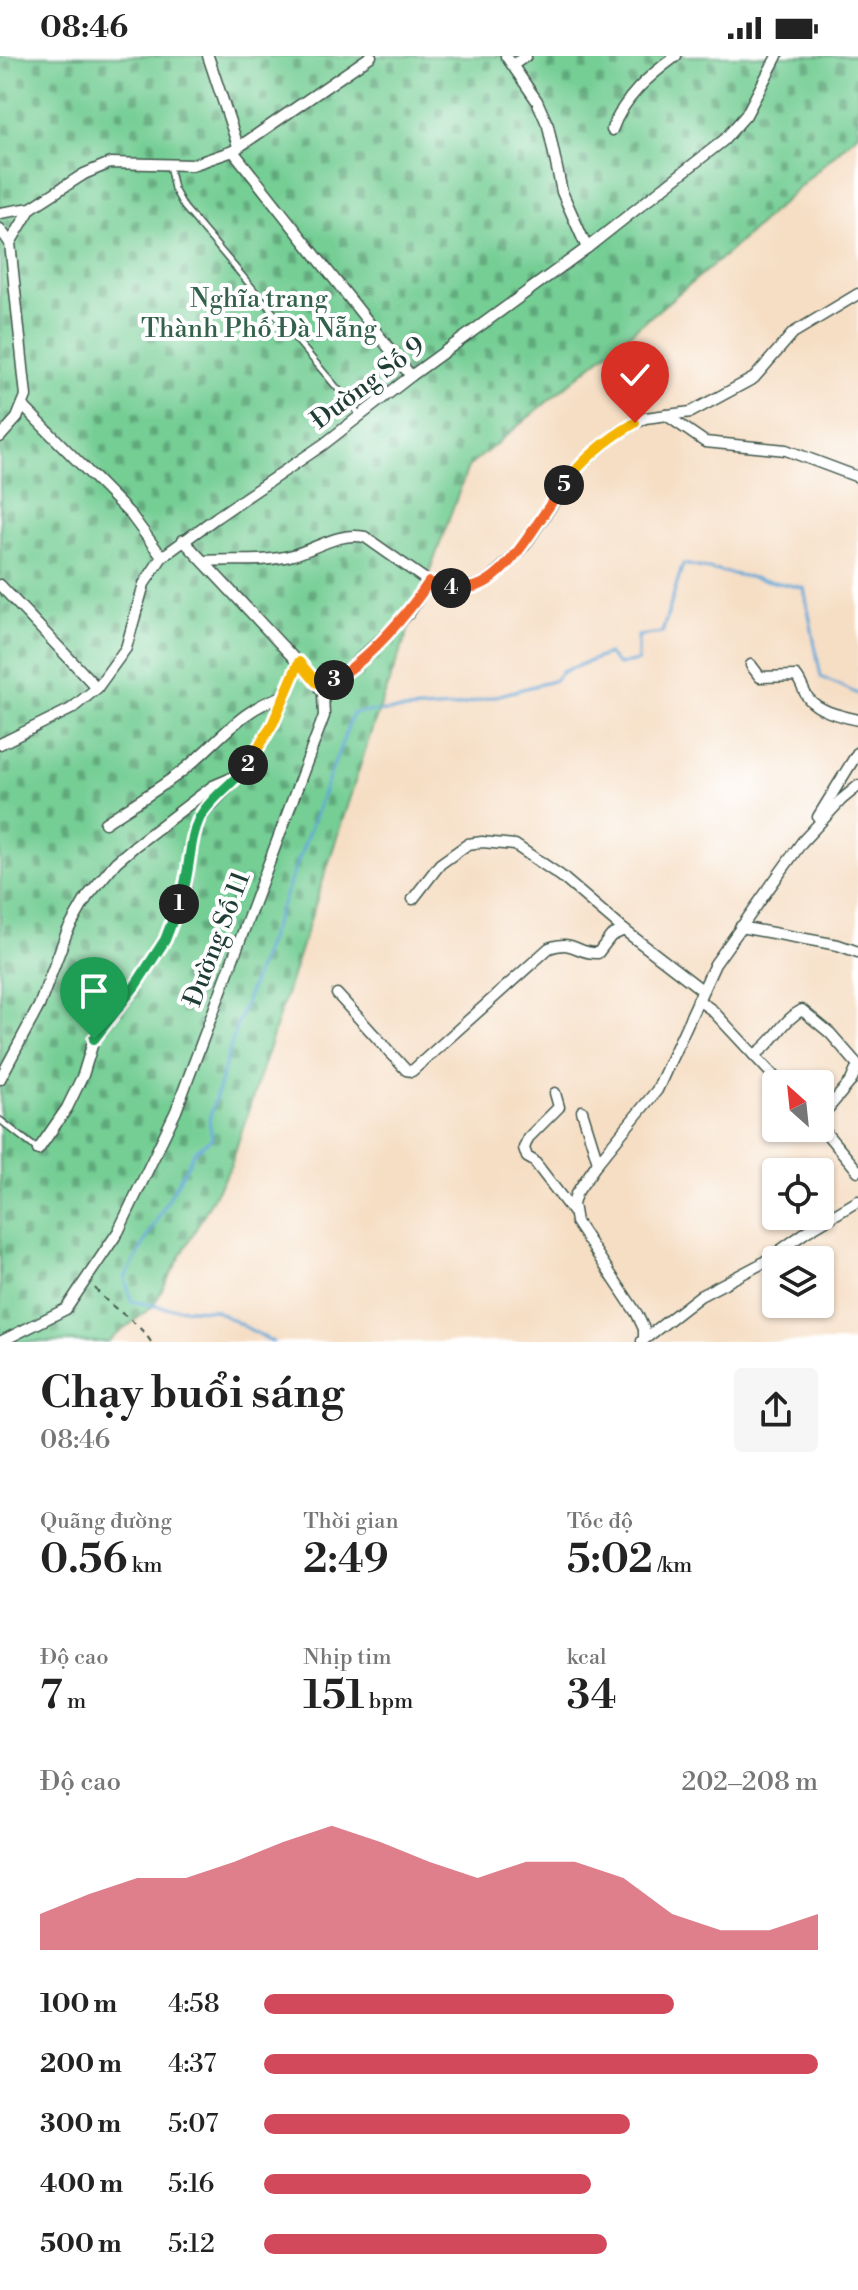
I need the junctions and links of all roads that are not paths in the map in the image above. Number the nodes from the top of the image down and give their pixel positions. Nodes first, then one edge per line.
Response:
1 (208, 56) edge
2 (371, 56) edge
3 (526, 56) edge
4 (676, 56) edge
5 (777, 56) edge
6 (510, 60) edge
7 (612, 130) dead end
8 (235, 149) junction
9 (169, 165) junction
10 (31, 208) junction
11 (0, 213) edge
12 (0, 229) edge
13 (10, 243) junction
14 (587, 248) junction
15 (858, 294) edge
16 (411, 376) junction
17 (24, 407) junction
18 (666, 415) junction
19 (361, 416) junction
20 (0, 437) edge
21 (858, 477) edge
22 (183, 540) junction
23 (162, 557) junction
24 (204, 561) junction
25 (429, 582) junction
26 (0, 585) edge
27 (299, 662) junction
28 (751, 665) dead end
29 (317, 683) junction
30 (97, 688) junction
31 (285, 696) junction
32 (858, 720) edge
33 (0, 744) edge
34 (858, 752) edge
35 (239, 775) junction
36 (858, 786) edge
37 (105, 823) dead end
38 (802, 842) junction
39 (413, 899) dead end
40 (740, 927) junction
41 (624, 930) junction
42 (858, 952) edge
43 (337, 994) dead end
44 (700, 995) junction
45 (754, 1055) junction
46 (858, 1065) edge
47 (768, 1070) edge
48 (0, 1079) edge
49 (555, 1093) dead end
50 (834, 1101) edge
51 (582, 1111) dead end
52 (0, 1120) edge
53 (834, 1142) edge
54 (38, 1150) joint
55 (598, 1162) junction
56 (858, 1171) edge
57 (858, 1201) edge
58 (573, 1212) junction
59 (643, 1340) edge
60 (0, 1342) edge

1 - 8 street
2 - 8 street
3 - 6 street
4 - 7 street
5 - 14 street, Đường Số 9
6 - 14 street
8 - 9 street
8 - 16 street
9 - 10 street
9 - 19 lane
10 - 11 street
10 - 13 street
12 - 13 street
13 - 17 street
14 - 16 street, Đường Số 9
15 - 18 street
16 - 19 street, Đường Số 9
17 - 20 street
17 - 23 street
18 - 21 street
18 - 25 street
19 - 22 street, Đường Số 9
22 - 23 street, Đường Số 9
22 - 24 street
23 - 30 street, Đường Số 9
24 - 25 street
24 - 27 street
25 - 29 street
26 - 30 street
27 - 29 street
27 - 31 street
28 - 32 street
29 - 60 street, Đường Số 11
30 - 33 street, Đường Số 9
31 - 35 street
31 - 37 street
34 - 38 street
35 - 48 street
35 - 54 street
36 - 38 street
38 - 40 street
39 - 41 street
40 - 42 street
40 - 44 street
41 - 43 street
41 - 44 street
44 - 45 street
44 - 55 street
45 - 46 street
45 - 47 street
46 - 50 street
49 - 58 street
51 - 55 street
52 - 54 lane
53 - 56 street
55 - 58 street
57 - 59 street
58 - 59 street

